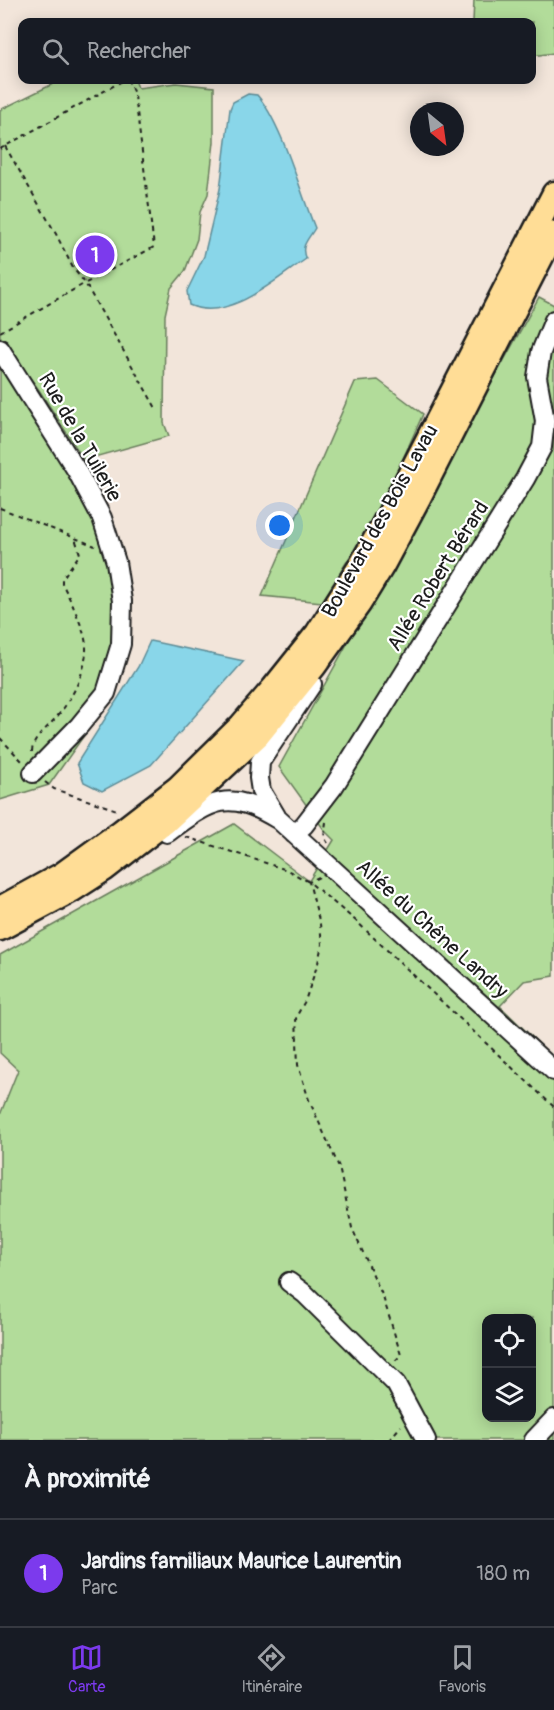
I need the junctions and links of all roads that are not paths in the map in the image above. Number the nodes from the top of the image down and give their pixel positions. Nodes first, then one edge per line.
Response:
1 (554, 192) edge
2 (554, 233) edge
3 (554, 320) edge
4 (0, 349) edge
5 (360, 603) junction
6 (33, 773) road end
7 (279, 820) junction
8 (294, 834) junction
9 (104, 870) junction
10 (0, 908) edge
11 (0, 929) edge
12 (554, 1071) edge
13 (289, 1282) dead end
14 (554, 1419) edge
15 (426, 1440) edge
16 (534, 1440) edge

1 - 10 main road, Boulevard des Bois Lavau
2 - 5 main road, Boulevard des Bois Lavau
3 - 8 street, Allée Robert Bérard
4 - 6 street, Rue de la Tuilerie
5 - 7 street, Allée du Chêne Landry
5 - 9 main road, Boulevard des Bois Lavau
7 - 8 street, Allée du Chêne Landry
7 - 9 street, Allée du Chêne Landry
8 - 12 street, Allée du Chêne Landry
9 - 11 main road, Boulevard des Bois Lavau
13 - 15 street
14 - 16 street

